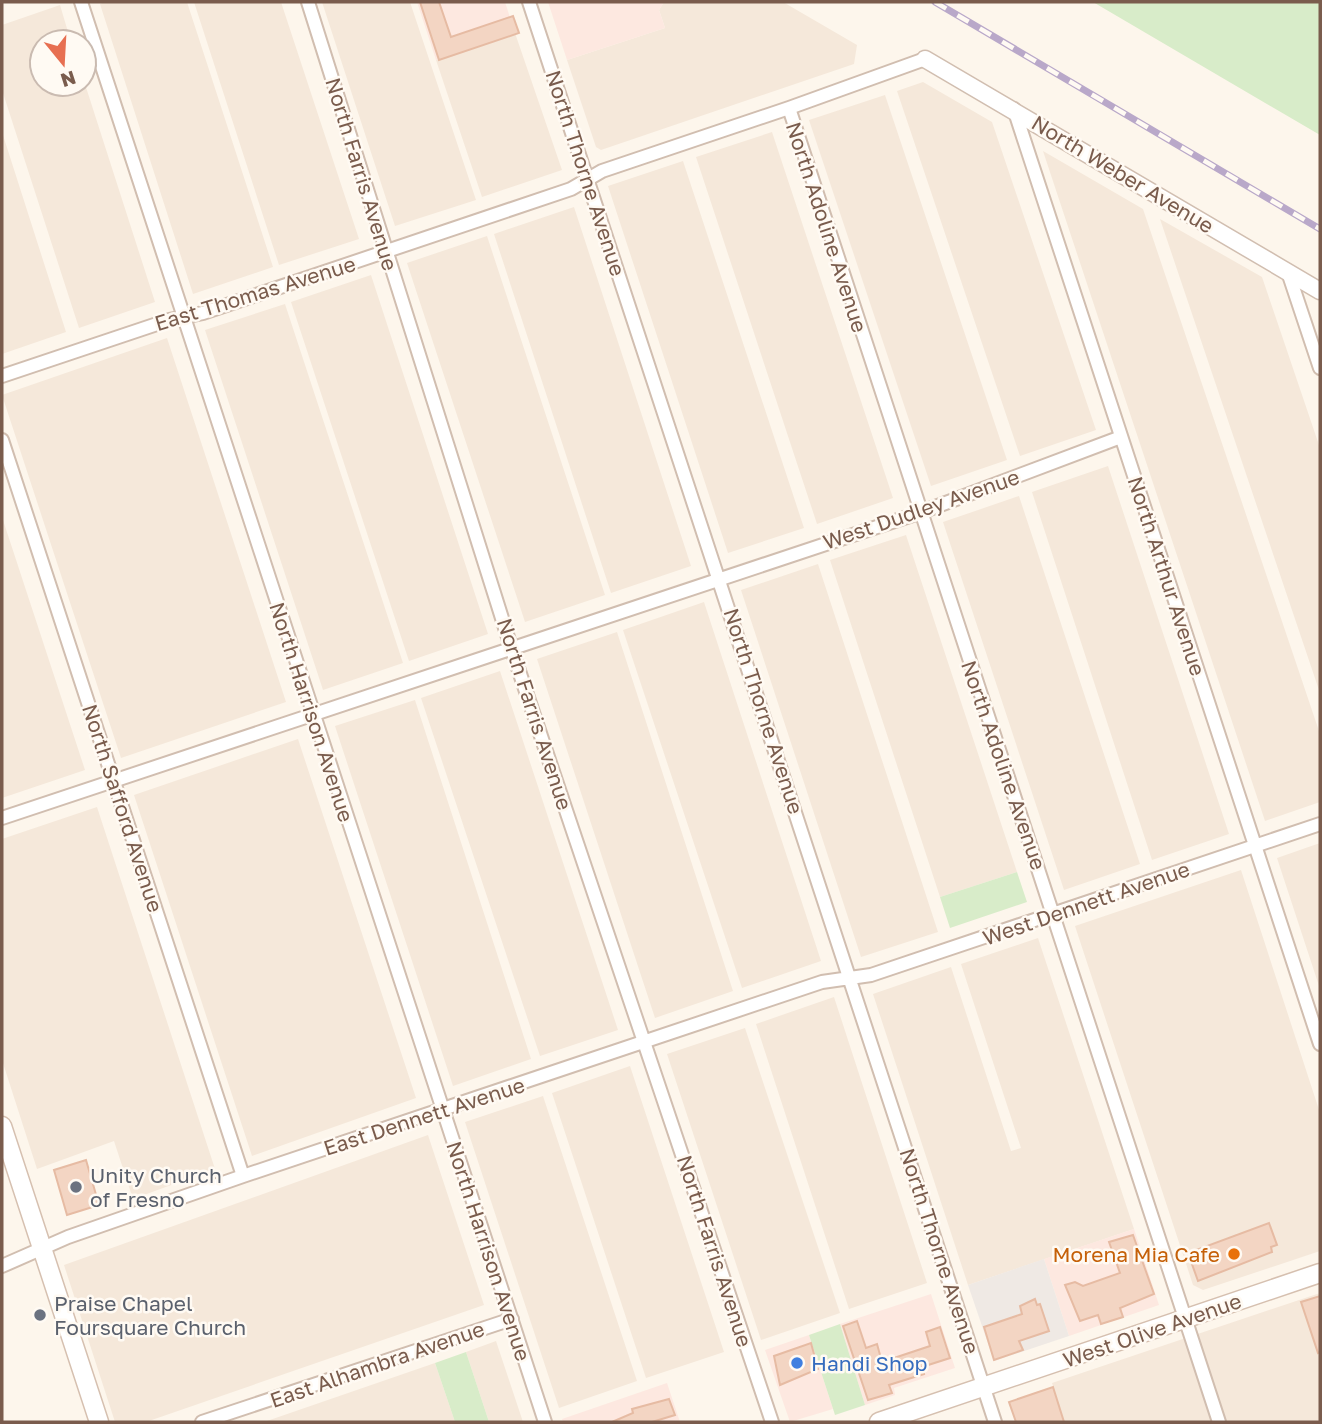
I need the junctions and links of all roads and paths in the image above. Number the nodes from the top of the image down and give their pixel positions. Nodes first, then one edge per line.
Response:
1 (81, 2) edge
2 (308, 2) edge
3 (529, 2) edge
4 (925, 58) joint
5 (789, 108) junction
6 (1014, 108) junction
7 (587, 180) junction
8 (387, 252) junction
9 (1288, 272) junction
10 (1320, 291) edge
11 (186, 317) junction
12 (1320, 368) edge
13 (2, 376) edge
14 (1121, 437) junction
15 (2, 440) edge
16 (919, 513) junction
17 (720, 578) junction
18 (512, 650) junction
19 (312, 714) junction
20 (114, 780) junction
21 (2, 818) edge
22 (1320, 824) edge
23 (1255, 846) junction
24 (1054, 914) junction
25 (851, 978) junction
26 (645, 1041) junction
27 (1320, 1044) edge
28 (443, 1109) junction
29 (2, 1126) edge
30 (243, 1176) junction
31 (41, 1249) junction
32 (2, 1266) edge
33 (1320, 1273) edge
34 (1185, 1318) junction
35 (512, 1319) junction
36 (984, 1387) junction
37 (99, 1422) edge
38 (202, 1422) edge
39 (545, 1422) edge
40 (772, 1422) edge
41 (879, 1422) edge
42 (995, 1422) edge
43 (1219, 1422) edge

1 - 11 street, North Harrison Avenue
2 - 8 street, North Farris Avenue
3 - 7 street, North Thorne Avenue
4 - 5 street, East Thomas Avenue
4 - 6 street, North Weber Avenue
5 - 7 street, East Thomas Avenue
5 - 16 street, North Adoline Avenue
6 - 9 street, North Weber Avenue
6 - 14 street, North Arthur Avenue
7 - 8 street, East Thomas Avenue
7 - 17 street, North Thorne Avenue
8 - 11 street, East Thomas Avenue
8 - 18 street, North Farris Avenue
9 - 10 street, North Weber Avenue
9 - 12 street
11 - 13 street, East Thomas Avenue
11 - 19 street, North Harrison Avenue
14 - 16 street, West Dudley Avenue
14 - 23 street, North Arthur Avenue
15 - 20 street, North Safford Avenue
16 - 17 street, West Dudley Avenue
16 - 24 street, North Adoline Avenue
17 - 18 street, West Dudley Avenue
17 - 25 street, North Thorne Avenue
18 - 19 street, West Dudley Avenue
18 - 26 street, North Farris Avenue
19 - 20 street, West Dudley Avenue
19 - 28 street, North Harrison Avenue
20 - 21 street, West Dudley Avenue
20 - 30 street, North Safford Avenue
22 - 23 street, West Dennett Avenue
23 - 24 street, West Dennett Avenue
23 - 27 street, North Arthur Avenue
24 - 25 street, West Dennett Avenue
24 - 34 street, North Adoline Avenue
25 - 26 street, East Dennett Avenue
25 - 36 street, North Thorne Avenue
26 - 28 street, East Dennett Avenue
26 - 40 street, North Farris Avenue
28 - 30 street, East Dennett Avenue
28 - 35 street, North Harrison Avenue
29 - 31 main road
30 - 31 street, East Dennett Avenue
31 - 32 street, East Dennett Avenue
31 - 37 main road
33 - 34 main road, West Olive Avenue
34 - 36 main road, West Olive Avenue
34 - 43 street, North Adoline Avenue
35 - 38 street, East Alhambra Avenue
35 - 39 street, North Harrison Avenue
36 - 41 main road, West Olive Avenue
36 - 42 street, North Thorne Avenue

